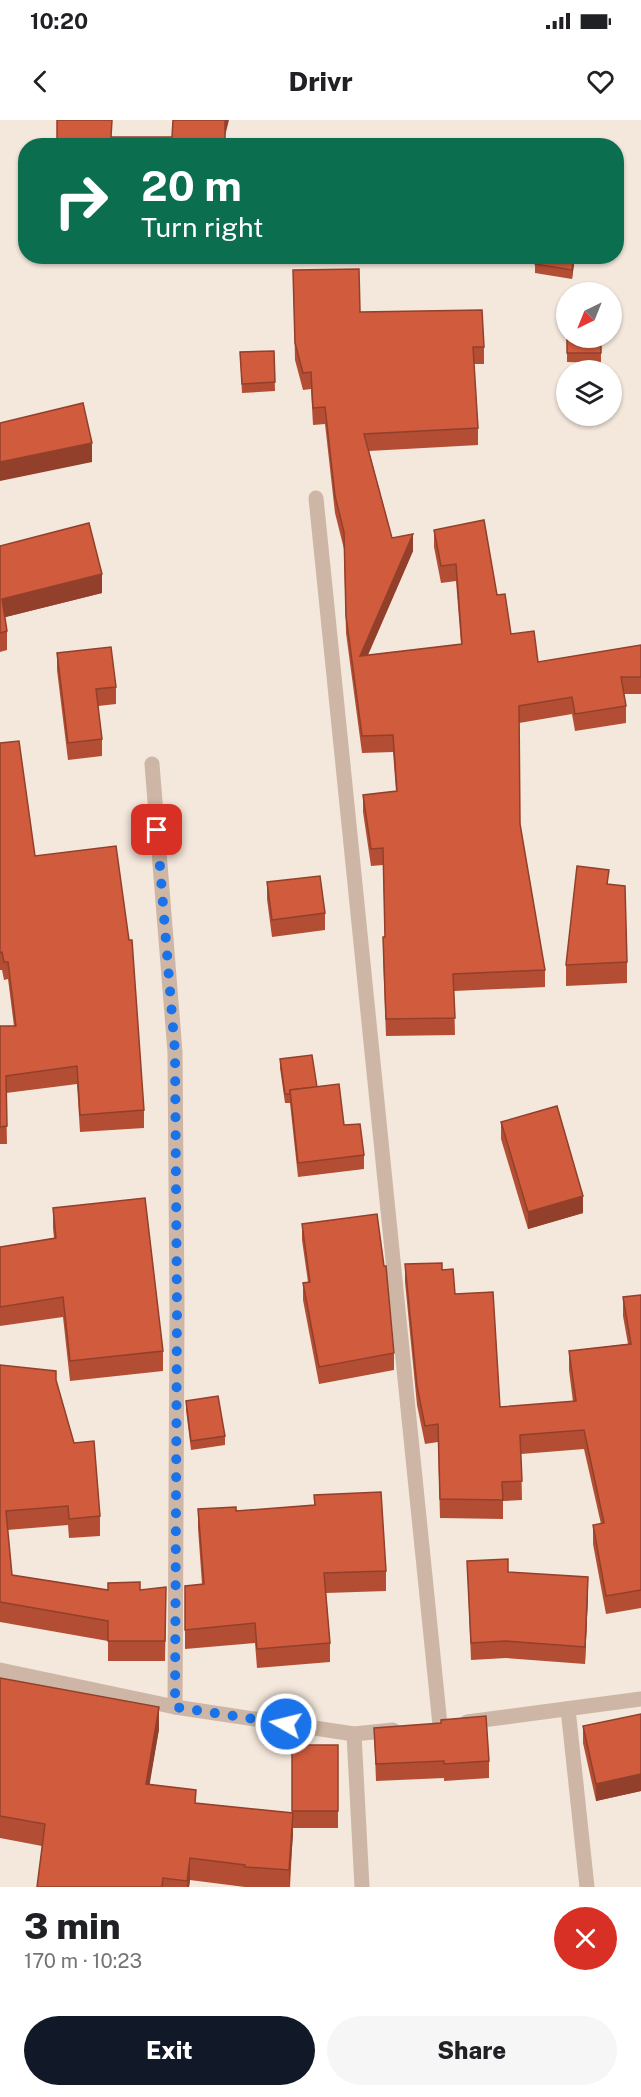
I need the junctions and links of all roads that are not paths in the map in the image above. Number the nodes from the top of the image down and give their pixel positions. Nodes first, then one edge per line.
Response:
1 (316, 498) dead end
2 (152, 764) dead end
3 (0, 1670) edge
4 (641, 1699) edge
5 (175, 1707) junction
6 (568, 1709) junction
7 (407, 1729) edge
8 (354, 1734) junction
9 (362, 1887) edge
10 (587, 1887) edge

1 - 6 street
2 - 5 street
3 - 5 street
4 - 6 street
5 - 8 street
6 - 10 street
7 - 8 street
8 - 9 street

